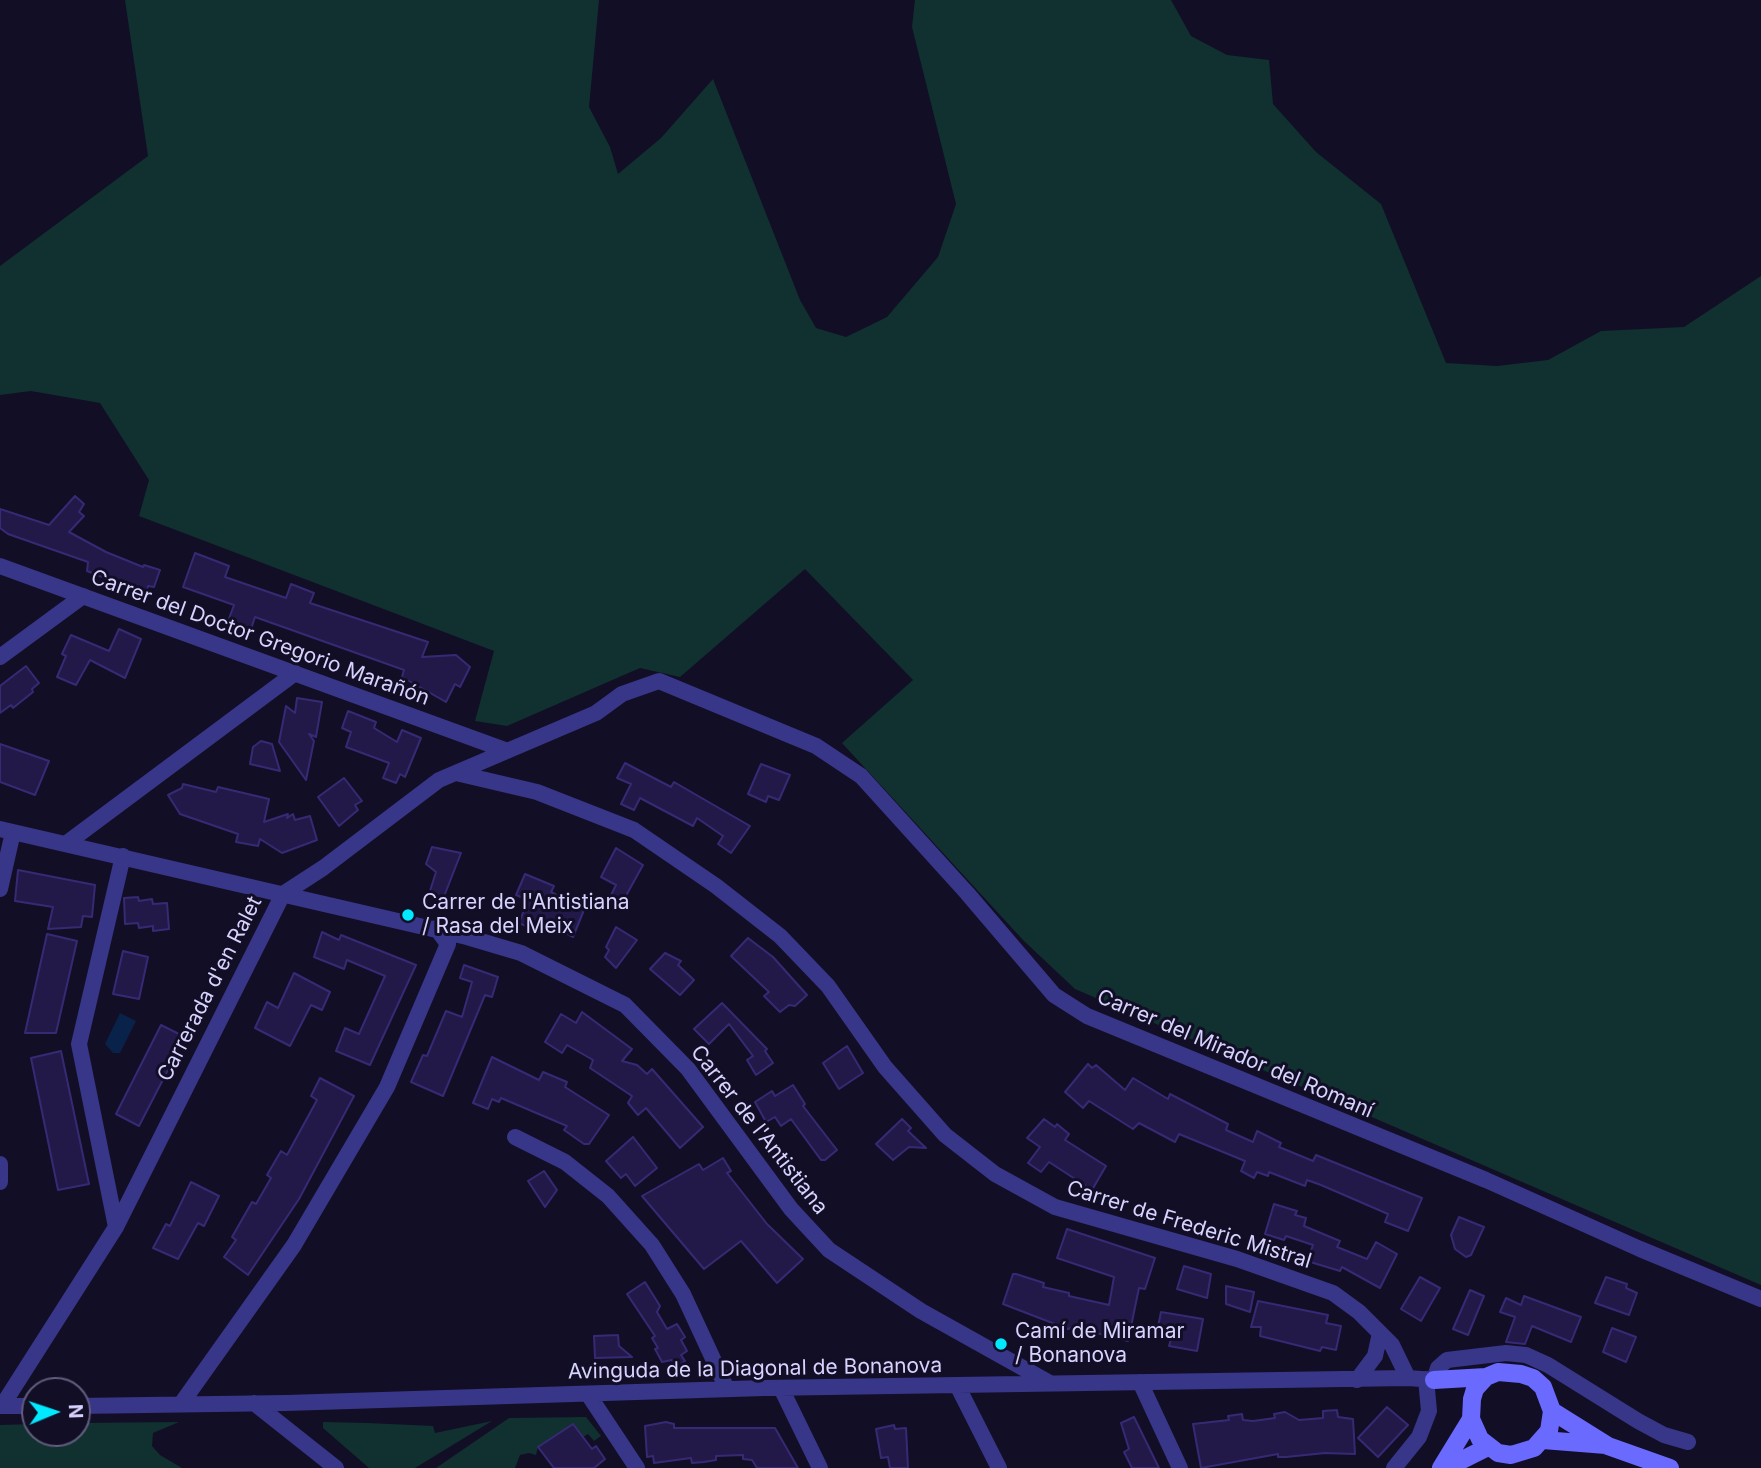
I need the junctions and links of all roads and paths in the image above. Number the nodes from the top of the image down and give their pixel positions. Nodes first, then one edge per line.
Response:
1 (0, 566) edge
2 (83, 596) junction
3 (0, 657) edge
4 (295, 673) junction
5 (659, 681) joint
6 (505, 750) junction
7 (456, 773) junction
8 (7, 831) edge
9 (67, 843) junction
10 (123, 856) junction
11 (0, 889) edge
12 (282, 894) junction
13 (436, 928) junction
14 (467, 937) junction
15 (448, 944) junction
16 (515, 1137) dead end
17 (0, 1164) edge
18 (0, 1182) edge
19 (116, 1227) junction
20 (1761, 1299) edge
21 (1380, 1333) junction
22 (1486, 1377) junction
23 (1408, 1378) junction
24 (1357, 1380) junction
25 (1430, 1380) junction
26 (1140, 1382) junction
27 (1050, 1383) junction
28 (957, 1385) junction
29 (781, 1388) junction
30 (727, 1389) junction
31 (588, 1394) junction
32 (254, 1403) junction
33 (181, 1404) junction
34 (1, 1406) edge
35 (21, 1406) edge
36 (91, 1406) edge
37 (1552, 1411) junction
38 (1471, 1413) junction
39 (1543, 1440) junction
40 (1688, 1442) dead end
41 (1608, 1446) junction
42 (1488, 1447) junction
43 (336, 1468) edge
44 (637, 1468) edge
45 (820, 1468) edge
46 (999, 1468) edge
47 (1180, 1468) edge
48 (1394, 1468) edge
49 (1441, 1468) edge
50 (1447, 1468) edge
51 (1671, 1468) edge

1 - 2 street, Carrer del Doctor Gregorio Marañón
2 - 3 street
2 - 4 street, Carrer del Doctor Gregorio Marañón
4 - 6 street, Carrer del Doctor Gregorio Marañón
4 - 9 street
5 - 6 street, Carrerada d'en Ralet
5 - 20 street, Carrer del Mirador del Romaní
6 - 7 street, Carrerada d'en Ralet
7 - 12 street, Carrerada d'en Ralet
7 - 21 street, Carrer de Frederic Mistral
8 - 9 street, Carrer de l'Antistiana
8 - 11 street
9 - 10 street, Carrer de l'Antistiana
10 - 12 street, Carrer de l'Antistiana
10 - 19 street
12 - 13 street, Carrer de l'Antistiana
12 - 19 street, Carrerada d'en Ralet
13 - 14 street, Carrer de l'Antistiana
13 - 15 street
14 - 15 street
14 - 27 street, Carrer de l'Antistiana
15 - 33 street
16 - 30 street
17 - 18 street
19 - 34 street, Carrerada d'en Ralet
21 - 23 street, Carrer de Frederic Mistral
21 - 24 street
22 - 25 street
22 - 37 street
22 - 38 street
23 - 24 street, Avinguda de la Diagonal de Bonanova
23 - 25 street, Avinguda de la Diagonal de Bonanova
24 - 26 street, Avinguda de la Diagonal de Bonanova
25 - 38 street
25 - 40 street
25 - 48 street
26 - 27 street, Avinguda de la Diagonal de Bonanova
26 - 47 street
27 - 28 street, Avinguda de la Diagonal de Bonanova
28 - 29 street, Avinguda de la Diagonal de Bonanova
28 - 46 street
29 - 30 street, Avinguda de la Diagonal de Bonanova
29 - 45 street
30 - 31 street, Avinguda de la Diagonal de Bonanova
31 - 32 street, Avinguda de la Diagonal de Bonanova
31 - 44 street
32 - 33 street, Avinguda de la Diagonal de Bonanova
32 - 43 street
33 - 36 street, Avinguda de la Diagonal de Bonanova
34 - 35 street
37 - 39 street
37 - 41 street
38 - 42 street
38 - 49 street
39 - 41 street
39 - 42 street
41 - 51 street
42 - 50 street

